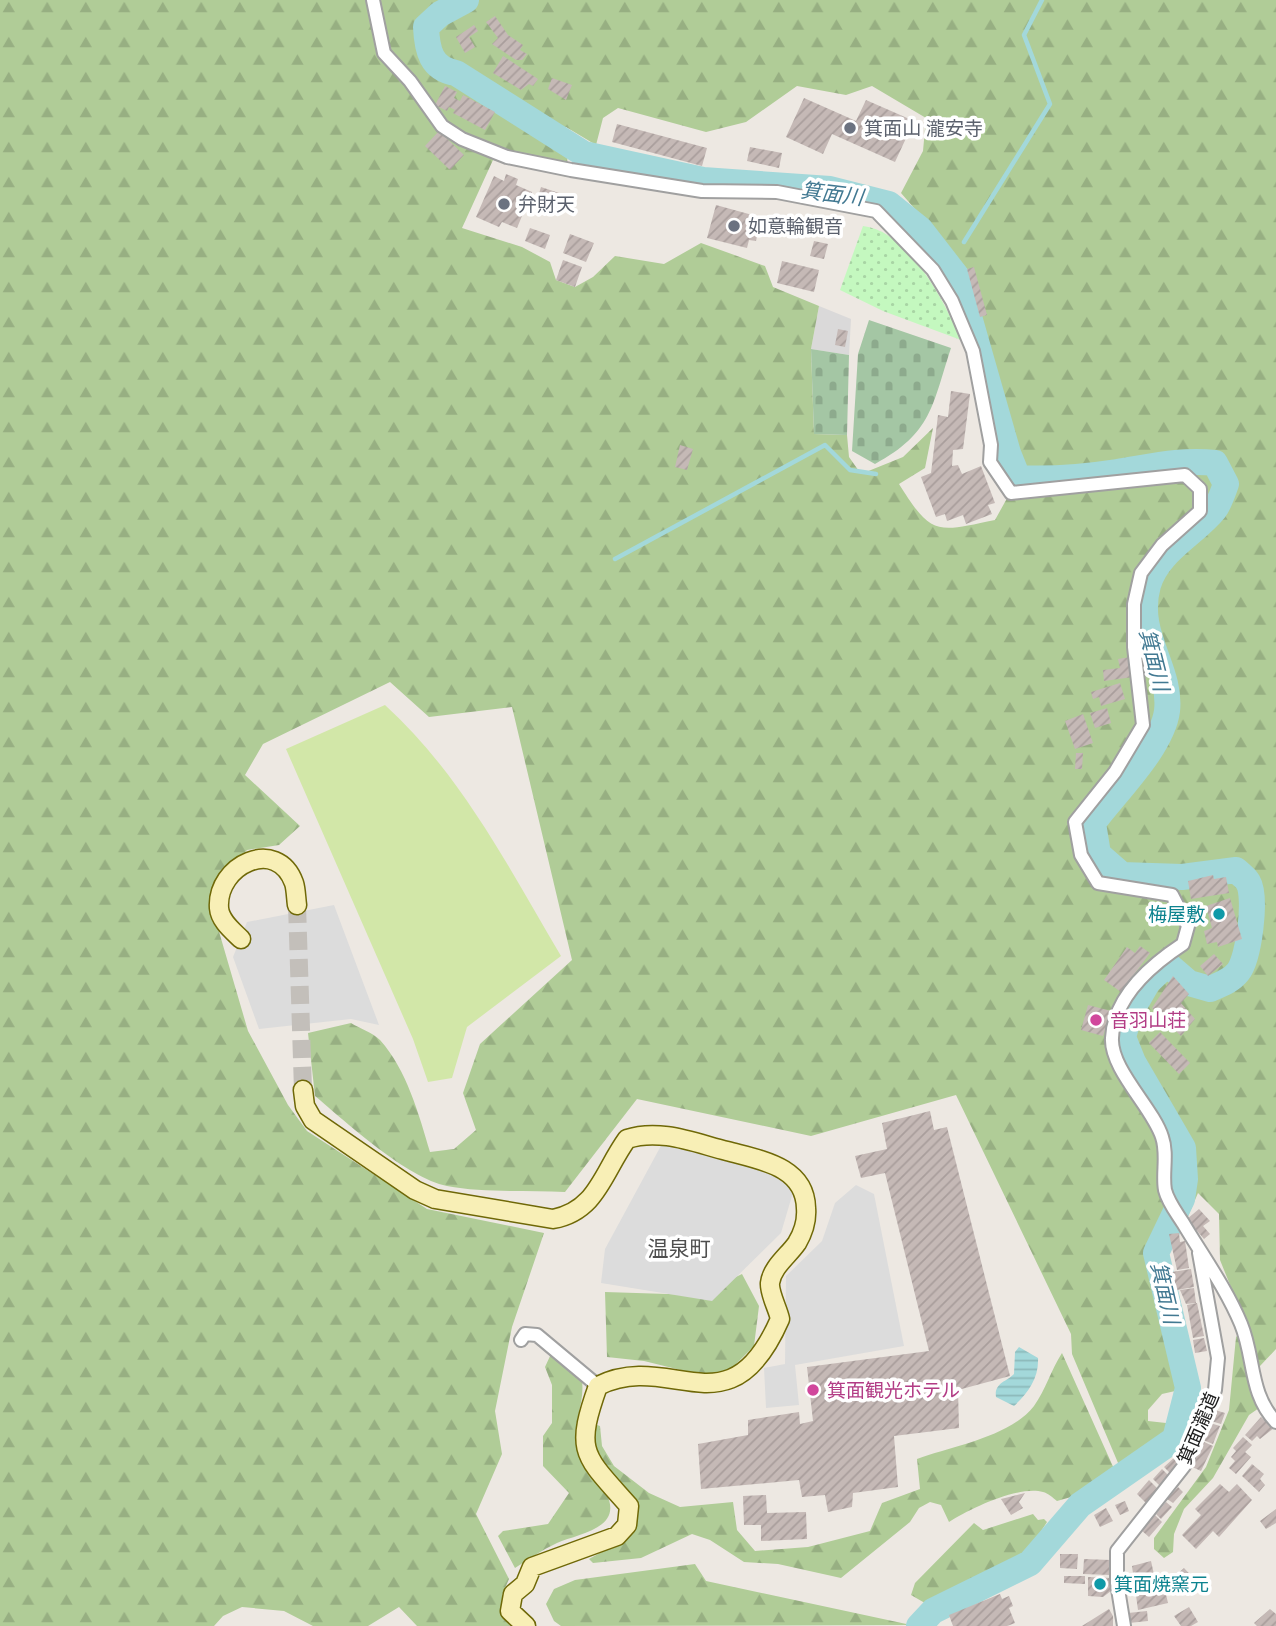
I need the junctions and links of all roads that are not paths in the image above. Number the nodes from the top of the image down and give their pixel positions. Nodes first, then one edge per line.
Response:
1 (373, 0) edge
2 (297, 905) tunnel mouth
3 (241, 939) dead end
4 (303, 1090) tunnel mouth
5 (1199, 1252) junction
6 (521, 1340) dead end
7 (598, 1386) junction
8 (1276, 1422) edge
9 (526, 1626) edge
10 (1124, 1626) edge

1 - 5 street
2 - 3 street
4 - 7 street
5 - 8 street
5 - 10 street, 箕面瀧道
6 - 7 street
7 - 9 street

